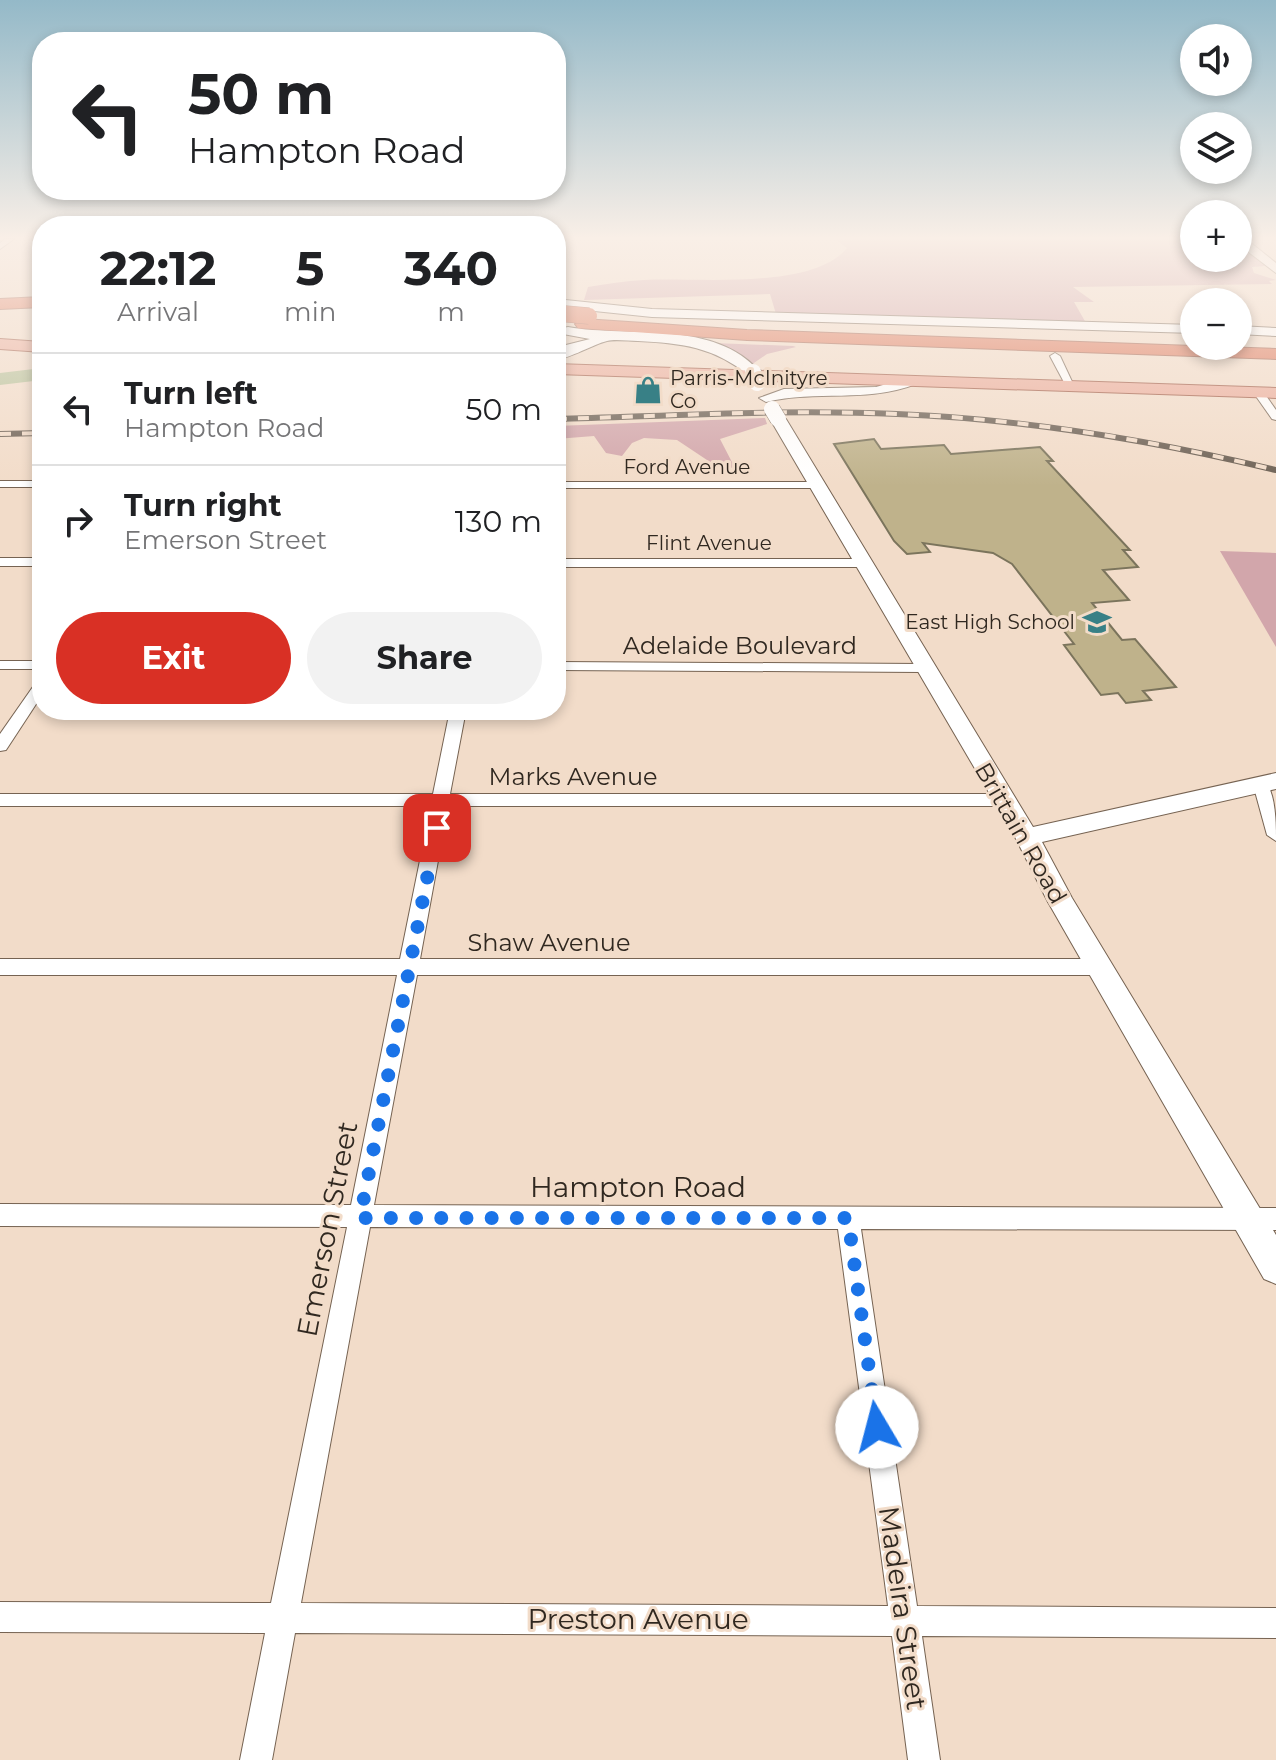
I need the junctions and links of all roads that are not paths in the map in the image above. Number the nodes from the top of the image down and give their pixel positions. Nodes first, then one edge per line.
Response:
1 (573, 321) edge
2 (586, 321) edge
3 (621, 321) edge
4 (663, 321) edge
5 (928, 321) edge
6 (1180, 329) edge
7 (1252, 331) edge
8 (1276, 332) edge
9 (621, 338) junction
10 (566, 340) edge
11 (693, 340) junction
12 (1180, 340) edge
13 (1252, 343) edge
14 (0, 344) edge
15 (1276, 344) edge
16 (32, 346) edge
17 (835, 346) junction
18 (1166, 348) junction
19 (1276, 354) edge
20 (1055, 356) dead end
21 (566, 358) edge
22 (566, 364) edge
23 (755, 378) junction
24 (911, 381) junction
25 (1071, 386) junction
26 (1258, 392) junction
27 (1276, 393) edge
28 (772, 409) junction
29 (1276, 417) edge
30 (0, 484) edge
31 (32, 484) edge
32 (566, 485) edge
33 (817, 485) junction
34 (0, 562) edge
35 (32, 562) edge
36 (566, 563) edge
37 (863, 563) junction
38 (0, 665) edge
39 (32, 665) edge
40 (566, 666) edge
41 (923, 668) junction
42 (32, 699) edge
43 (456, 720) edge
44 (0, 746) edge
45 (1269, 783) edge
46 (0, 800) edge
47 (1003, 800) junction
48 (443, 801) junction
49 (1276, 835) edge
50 (1027, 837) junction
51 (0, 967) edge
52 (410, 967) junction
53 (1099, 967) junction
54 (0, 1215) edge
55 (360, 1218) junction
56 (848, 1218) junction
57 (1261, 1219) edge
58 (1276, 1267) edge
59 (284, 1616) junction
60 (0, 1617) edge
61 (904, 1619) junction
62 (1276, 1623) edge
63 (256, 1760) edge
64 (924, 1760) edge

1 - 10 main road
2 - 9 main road
3 - 18 highway
4 - 12 highway
5 - 6 main road
7 - 8 main road
9 - 11 main road, Brittain Road
9 - 21 main road
11 - 17 highway
11 - 23 main road, Brittain Road
13 - 15 highway
14 - 16 main road
17 - 18 highway
17 - 23 highway
18 - 19 highway
20 - 25 street
22 - 24 main road
23 - 28 main road, Brittain Road
24 - 25 main road
24 - 28 main road
25 - 26 main road
26 - 27 main road
26 - 29 street
28 - 33 main road, Brittain Road
30 - 31 street
32 - 33 street, Ford Avenue
33 - 37 main road, Brittain Road
34 - 35 street
36 - 37 street, Flint Avenue
37 - 41 main road, Brittain Road
38 - 39 street
40 - 41 street, Adelaide Boulevard
41 - 47 main road, Brittain Road
42 - 44 street
43 - 48 street, Emerson Street
45 - 49 street
45 - 50 main road
46 - 48 street, Marks Avenue
47 - 48 street, Marks Avenue
47 - 50 main road, Brittain Road
48 - 52 street, Emerson Street
50 - 53 main road, Brittain Road
51 - 52 street, Shaw Avenue
52 - 53 street, Shaw Avenue
52 - 55 street, Emerson Street
53 - 57 main road, Brittain Road
54 - 55 street, Hampton Road
55 - 56 street, Hampton Road
55 - 59 street, Emerson Street
56 - 57 street, Hampton Road
56 - 61 street, Madeira Street
57 - 58 main road, Brittain Road
59 - 60 street, Preston Avenue
59 - 61 street, Preston Avenue
59 - 63 street, Emerson Street
61 - 62 street, Preston Avenue
61 - 64 street, Madeira Street

